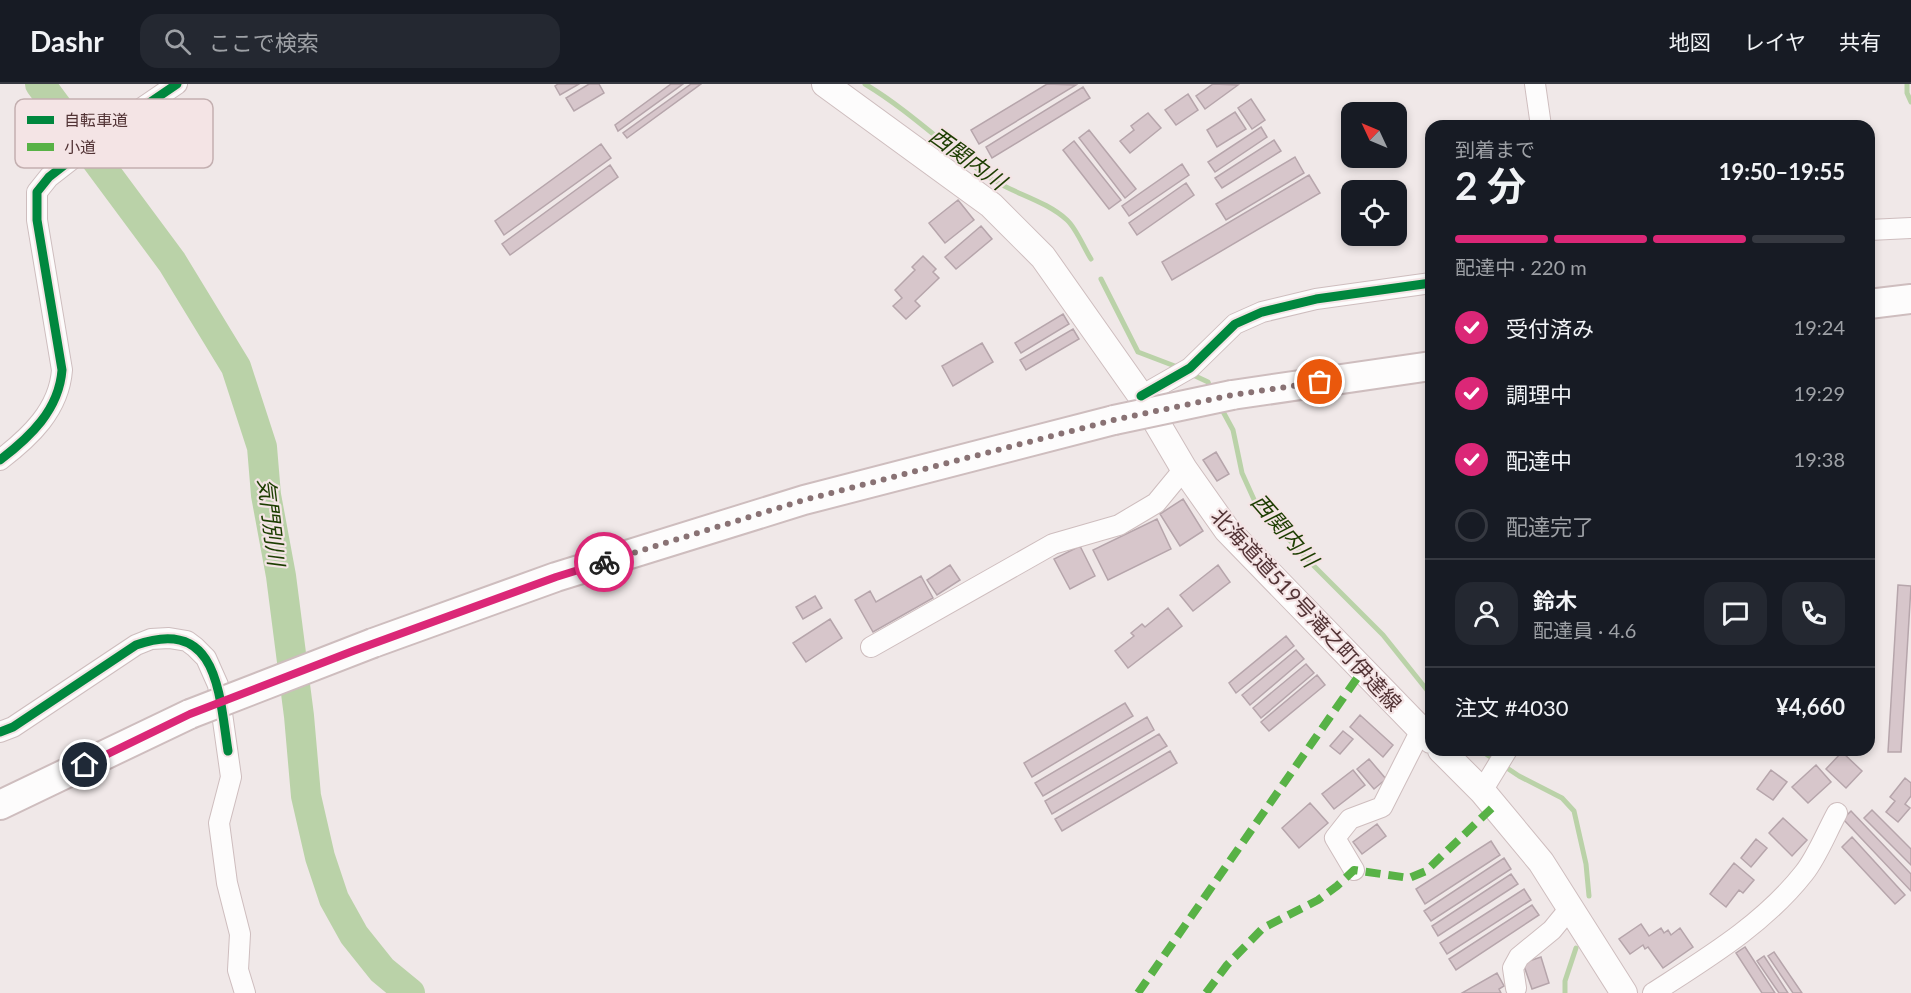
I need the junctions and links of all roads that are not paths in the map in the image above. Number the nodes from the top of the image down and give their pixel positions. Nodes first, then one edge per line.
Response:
1 (177, 84) edge
2 (825, 84) edge
3 (1535, 84) edge
4 (155, 99) edge
5 (1540, 120) edge
6 (61, 168) edge
7 (1911, 228) edge
8 (1875, 230) edge
9 (1425, 284) edge
10 (1911, 299) edge
11 (1875, 303) edge
12 (1911, 318) edge
13 (1875, 319) edge
14 (1425, 367) edge
15 (1141, 396) junction
16 (0, 460) edge
17 (1184, 469) junction
18 (871, 647) dead end
19 (0, 732) edge
20 (1425, 734) edge
21 (1425, 737) edge
22 (1447, 756) edge
23 (1502, 758) edge
24 (1482, 791) junction
25 (0, 806) edge
26 (1837, 813) dead end
27 (1354, 870) dead end
28 (1570, 908) junction
29 (1516, 988) dead end
30 (245, 993) edge
31 (1624, 993) edge
32 (1653, 993) edge

1 - 4 street
2 - 15 main road, 北海道道519号滝之町伊達線
3 - 5 street
6 - 16 street
7 - 8 street
9 - 15 street
10 - 11 highway
12 - 13 highway
14 - 25 highway, bridge
15 - 17 main road, 北海道道519号滝之町伊達線
17 - 18 street
17 - 20 main road, 北海道道519号滝之町伊達線
19 - 30 street
21 - 27 street
22 - 24 main road
23 - 24 street
24 - 28 main road
26 - 32 street
28 - 29 street
28 - 31 main road

